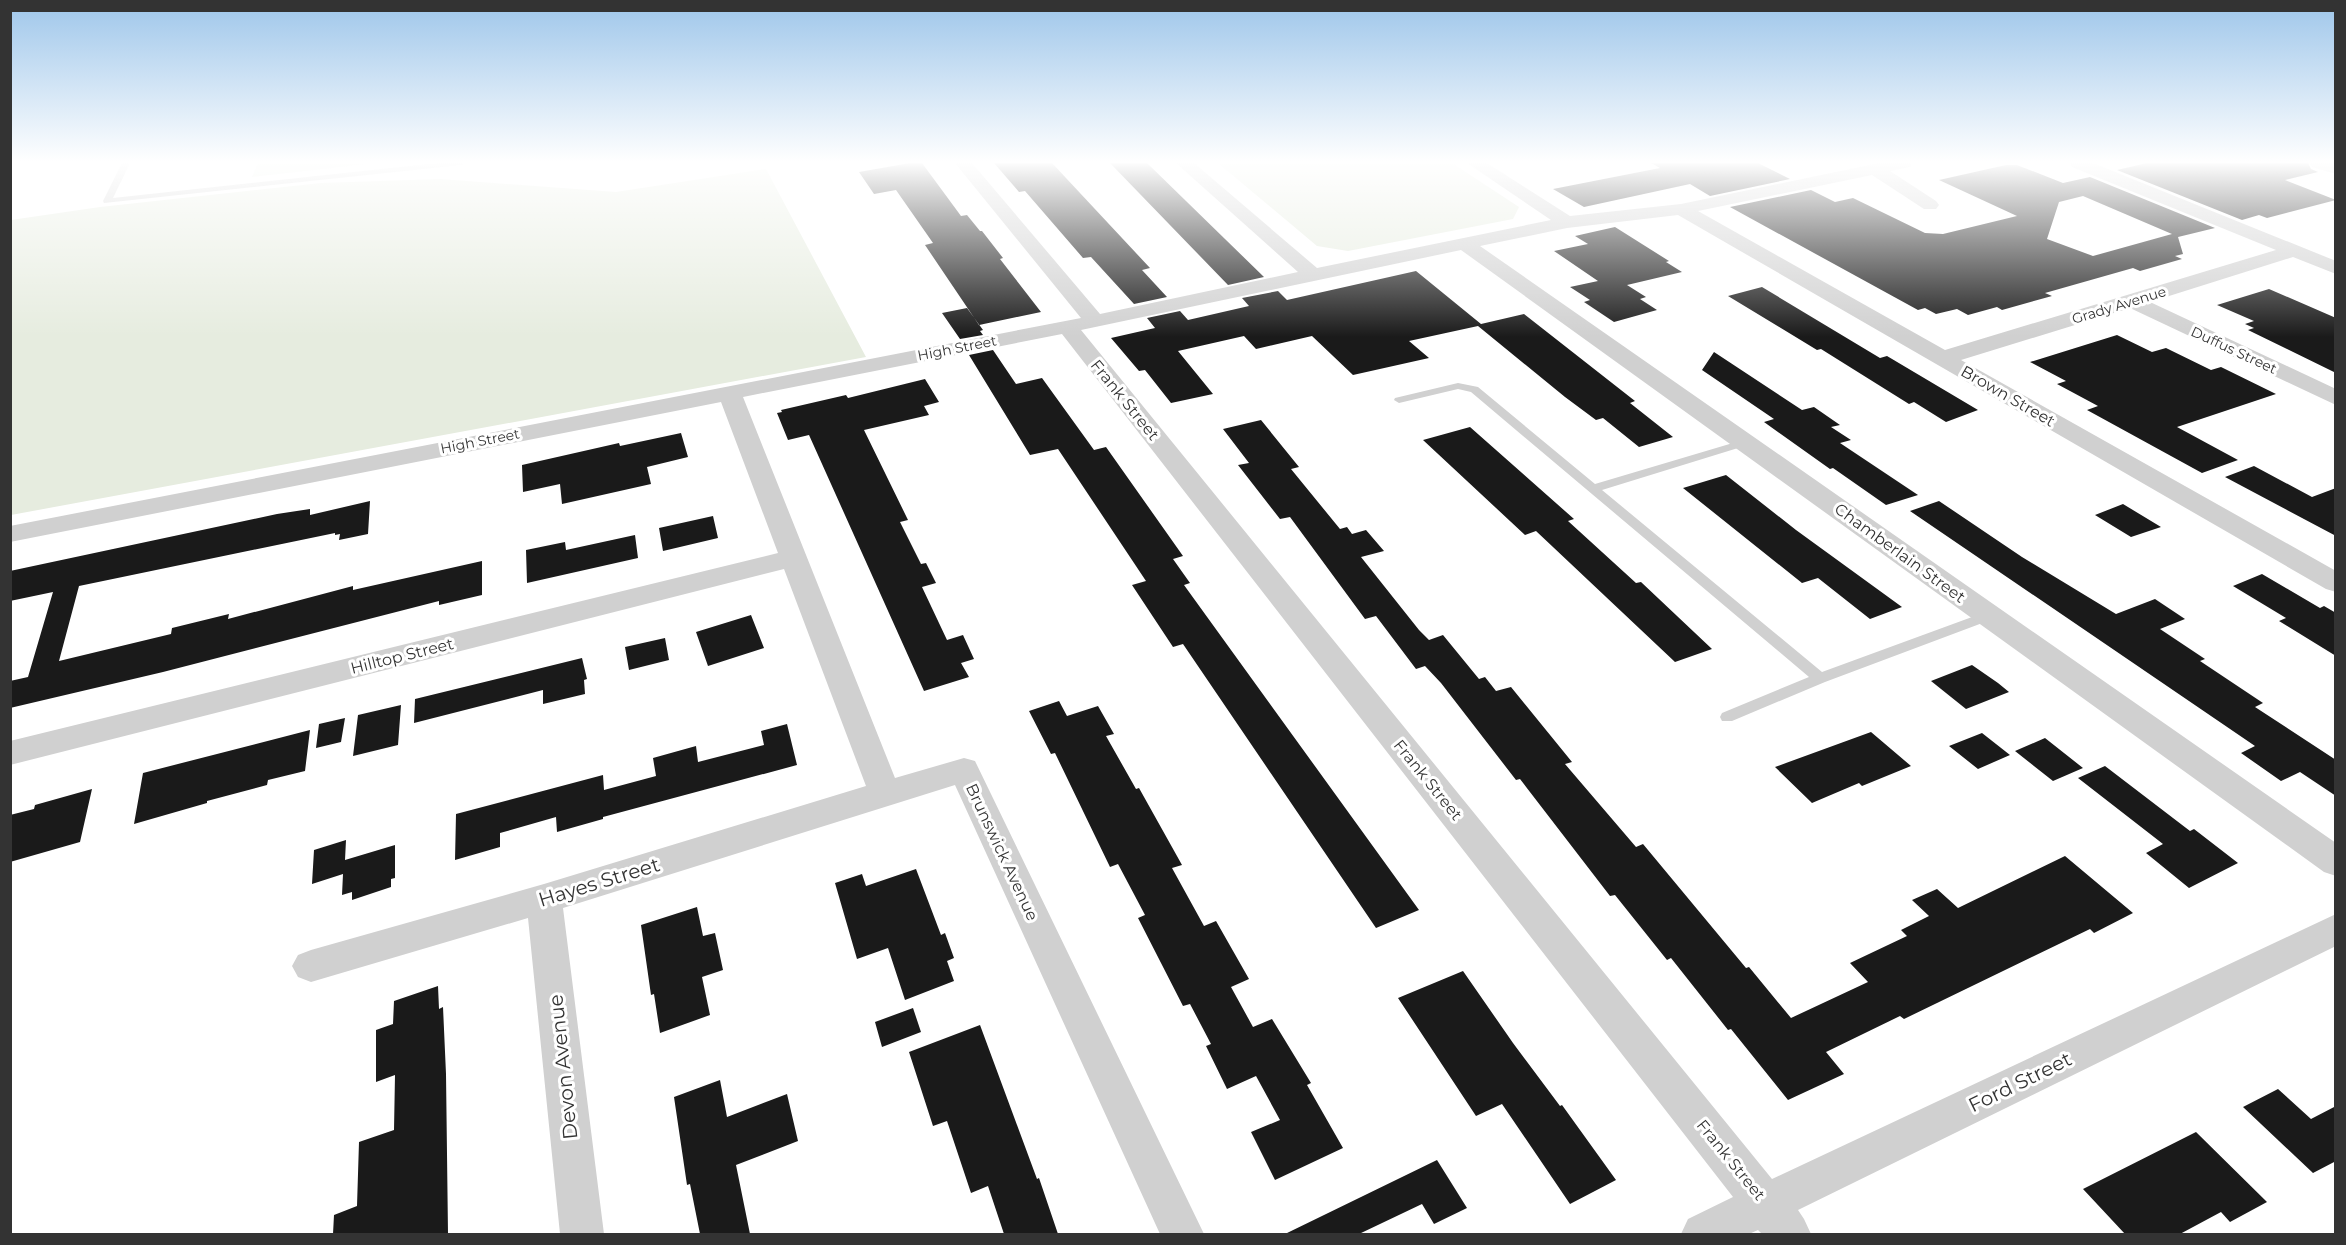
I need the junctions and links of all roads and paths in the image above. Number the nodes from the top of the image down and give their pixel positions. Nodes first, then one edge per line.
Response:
1 (1006, 221) edge
2 (1251, 221) edge
3 (1575, 221) edge
4 (1702, 221) edge
5 (2221, 221) edge
6 (1567, 222) joint
7 (1465, 244) junction
8 (2294, 251) junction
9 (2336, 268) edge
10 (1313, 275) junction
11 (2132, 301) junction
12 (1081, 324) junction
13 (1943, 358) junction
14 (729, 392) junction
15 (2336, 398) edge
16 (1399, 400) dead end
17 (1747, 442) junction
18 (1592, 489) junction
19 (10, 534) edge
20 (794, 558) junction
21 (2336, 583) edge
22 (1988, 616) junction
23 (1820, 678) junction
24 (1727, 717) dead end
25 (10, 753) edge
26 (885, 793) junction
27 (2336, 862) edge
28 (544, 899) junction
29 (2336, 929) edge
30 (311, 966) dead end
31 (1778, 1219) edge
32 (582, 1234) edge
33 (1182, 1234) edge
34 (1703, 1234) edge

1 - 12 street, Frank Street
2 - 10 street
3 - 6 street, High Street
4 - 13 street, Brown Street
5 - 8 street
6 - 7 street, High Street
7 - 10 street, High Street
7 - 17 street, Chamberlain Street
8 - 9 street
8 - 11 street, Grady Avenue
10 - 12 street, High Street
11 - 13 street, Grady Avenue
11 - 15 street, Duffus Street
12 - 14 street, High Street
12 - 31 street, Frank Street
13 - 21 street, Brown Street
14 - 19 street, High Street
14 - 20 street
16 - 18 lane
17 - 18 lane
17 - 22 street, Chamberlain Street
18 - 23 lane
20 - 25 street, Hilltop Street
20 - 26 street
22 - 23 lane
22 - 27 street, Chamberlain Street
23 - 24 lane
26 - 28 street, Hayes Street
26 - 33 street, Brunswick Avenue
28 - 30 street, Hayes Street
28 - 32 street, Devon Avenue
29 - 31 street, Ford Street
31 - 34 street, Ford Street

